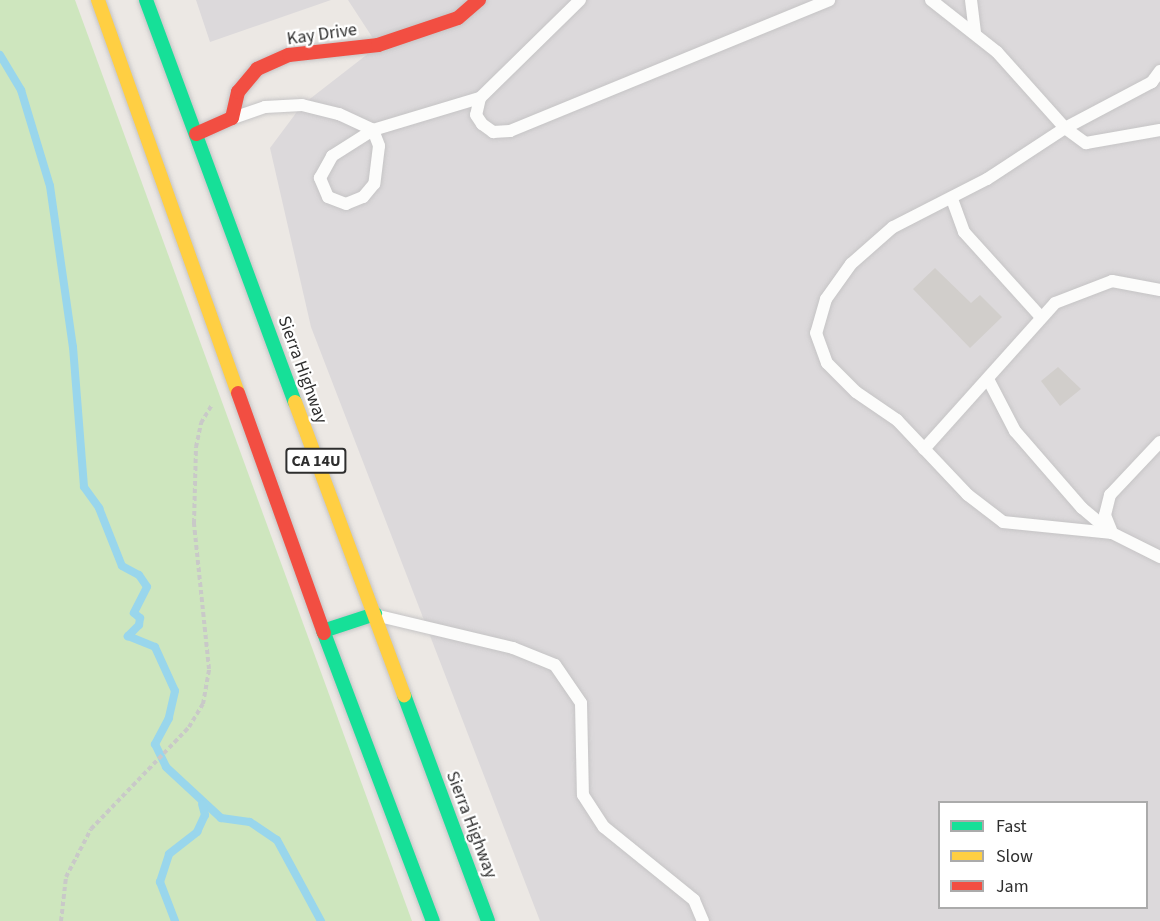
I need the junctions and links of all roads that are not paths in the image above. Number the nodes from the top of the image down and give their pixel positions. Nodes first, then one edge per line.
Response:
1 (98, 0) edge
2 (146, 0) edge
3 (479, 0) edge
4 (580, 0) edge
5 (829, 0) edge
6 (931, 0) edge
7 (971, 0) edge
8 (975, 33) junction
9 (1160, 71) edge
10 (480, 98) junction
11 (232, 118) junction
12 (1065, 128) junction
13 (374, 130) junction
14 (1160, 130) edge
15 (196, 134) junction
16 (952, 199) junction
17 (1160, 290) edge
18 (1040, 316) junction
19 (988, 379) junction
20 (1160, 442) edge
21 (924, 449) junction
22 (1112, 533) junction
23 (1160, 557) edge
24 (375, 614) junction
25 (323, 631) junction
26 (433, 921) edge
27 (488, 921) edge
28 (703, 921) edge

1 - 25 main road, CA 14U
2 - 15 main road, Sierra Highway / CA 14U
3 - 11 main road, Kay Drive
4 - 10 lane
5 - 10 lane
6 - 8 lane
7 - 8 lane
8 - 12 lane
9 - 12 lane
10 - 13 lane
11 - 13 lane
11 - 15 main road
12 - 14 lane
12 - 16 lane
13 - 13 lane
15 - 24 main road, Sierra Highway / CA 14U
16 - 18 lane
16 - 21 lane
17 - 18 lane
18 - 19 lane
19 - 21 lane
19 - 22 lane
20 - 22 lane
21 - 22 lane
22 - 23 lane
24 - 25 main road
24 - 27 main road, Sierra Highway / CA 14U
24 - 28 lane
25 - 26 main road, CA 14U

